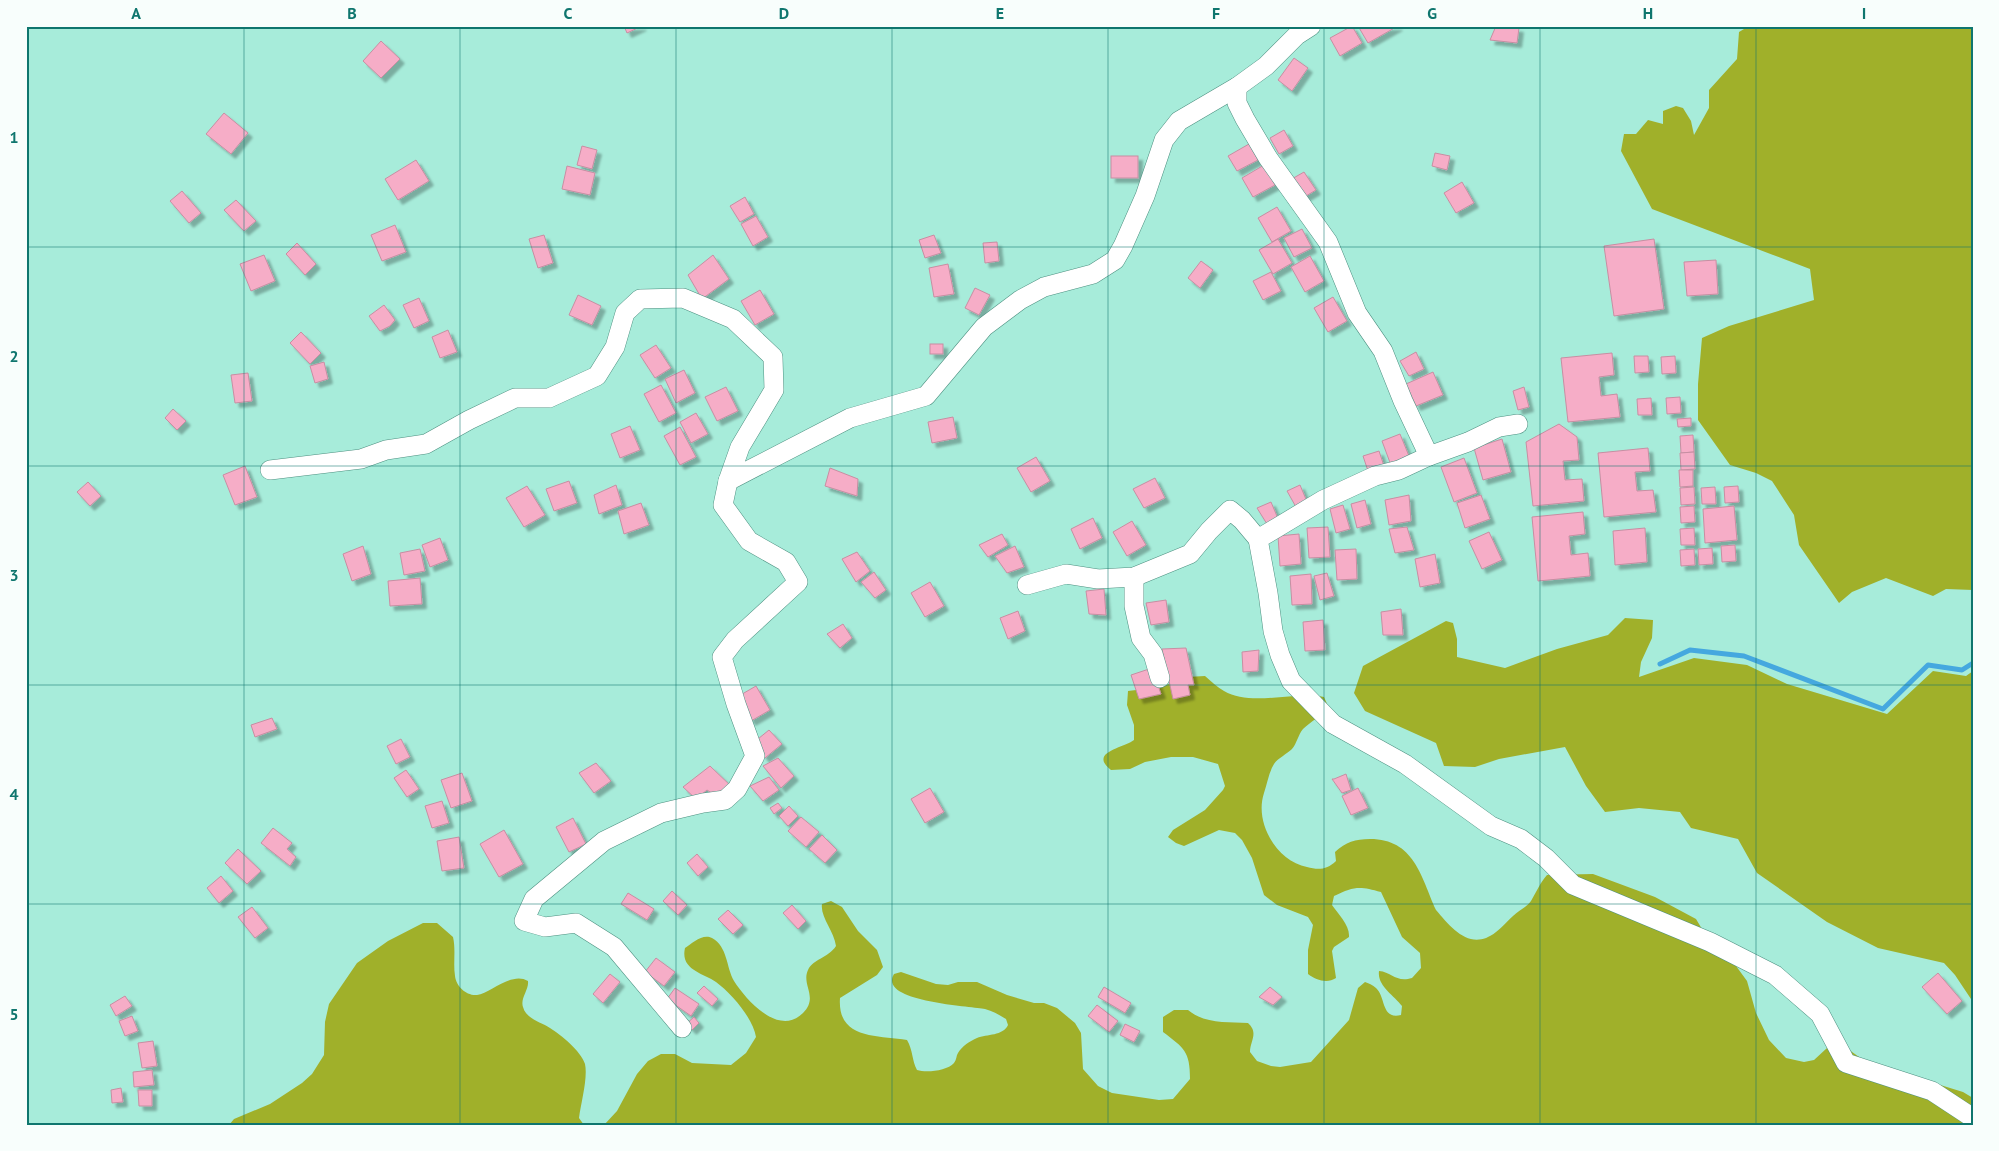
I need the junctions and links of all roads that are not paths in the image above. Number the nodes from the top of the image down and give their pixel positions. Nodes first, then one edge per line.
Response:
1 (1311, 26) edge
2 (1237, 87) junction
3 (1518, 424) dead end
4 (1429, 456) junction
5 (270, 470) dead end
6 (728, 481) junction
7 (1258, 538) junction
8 (1134, 577) junction
9 (1027, 586) dead end
10 (1160, 678) dead end
11 (682, 1028) dead end
12 (1973, 1118) edge

1 - 2 street
2 - 4 street
2 - 6 street
3 - 4 street
4 - 7 street
5 - 6 street
6 - 11 street
7 - 8 street
7 - 12 street
8 - 9 street
8 - 10 street

